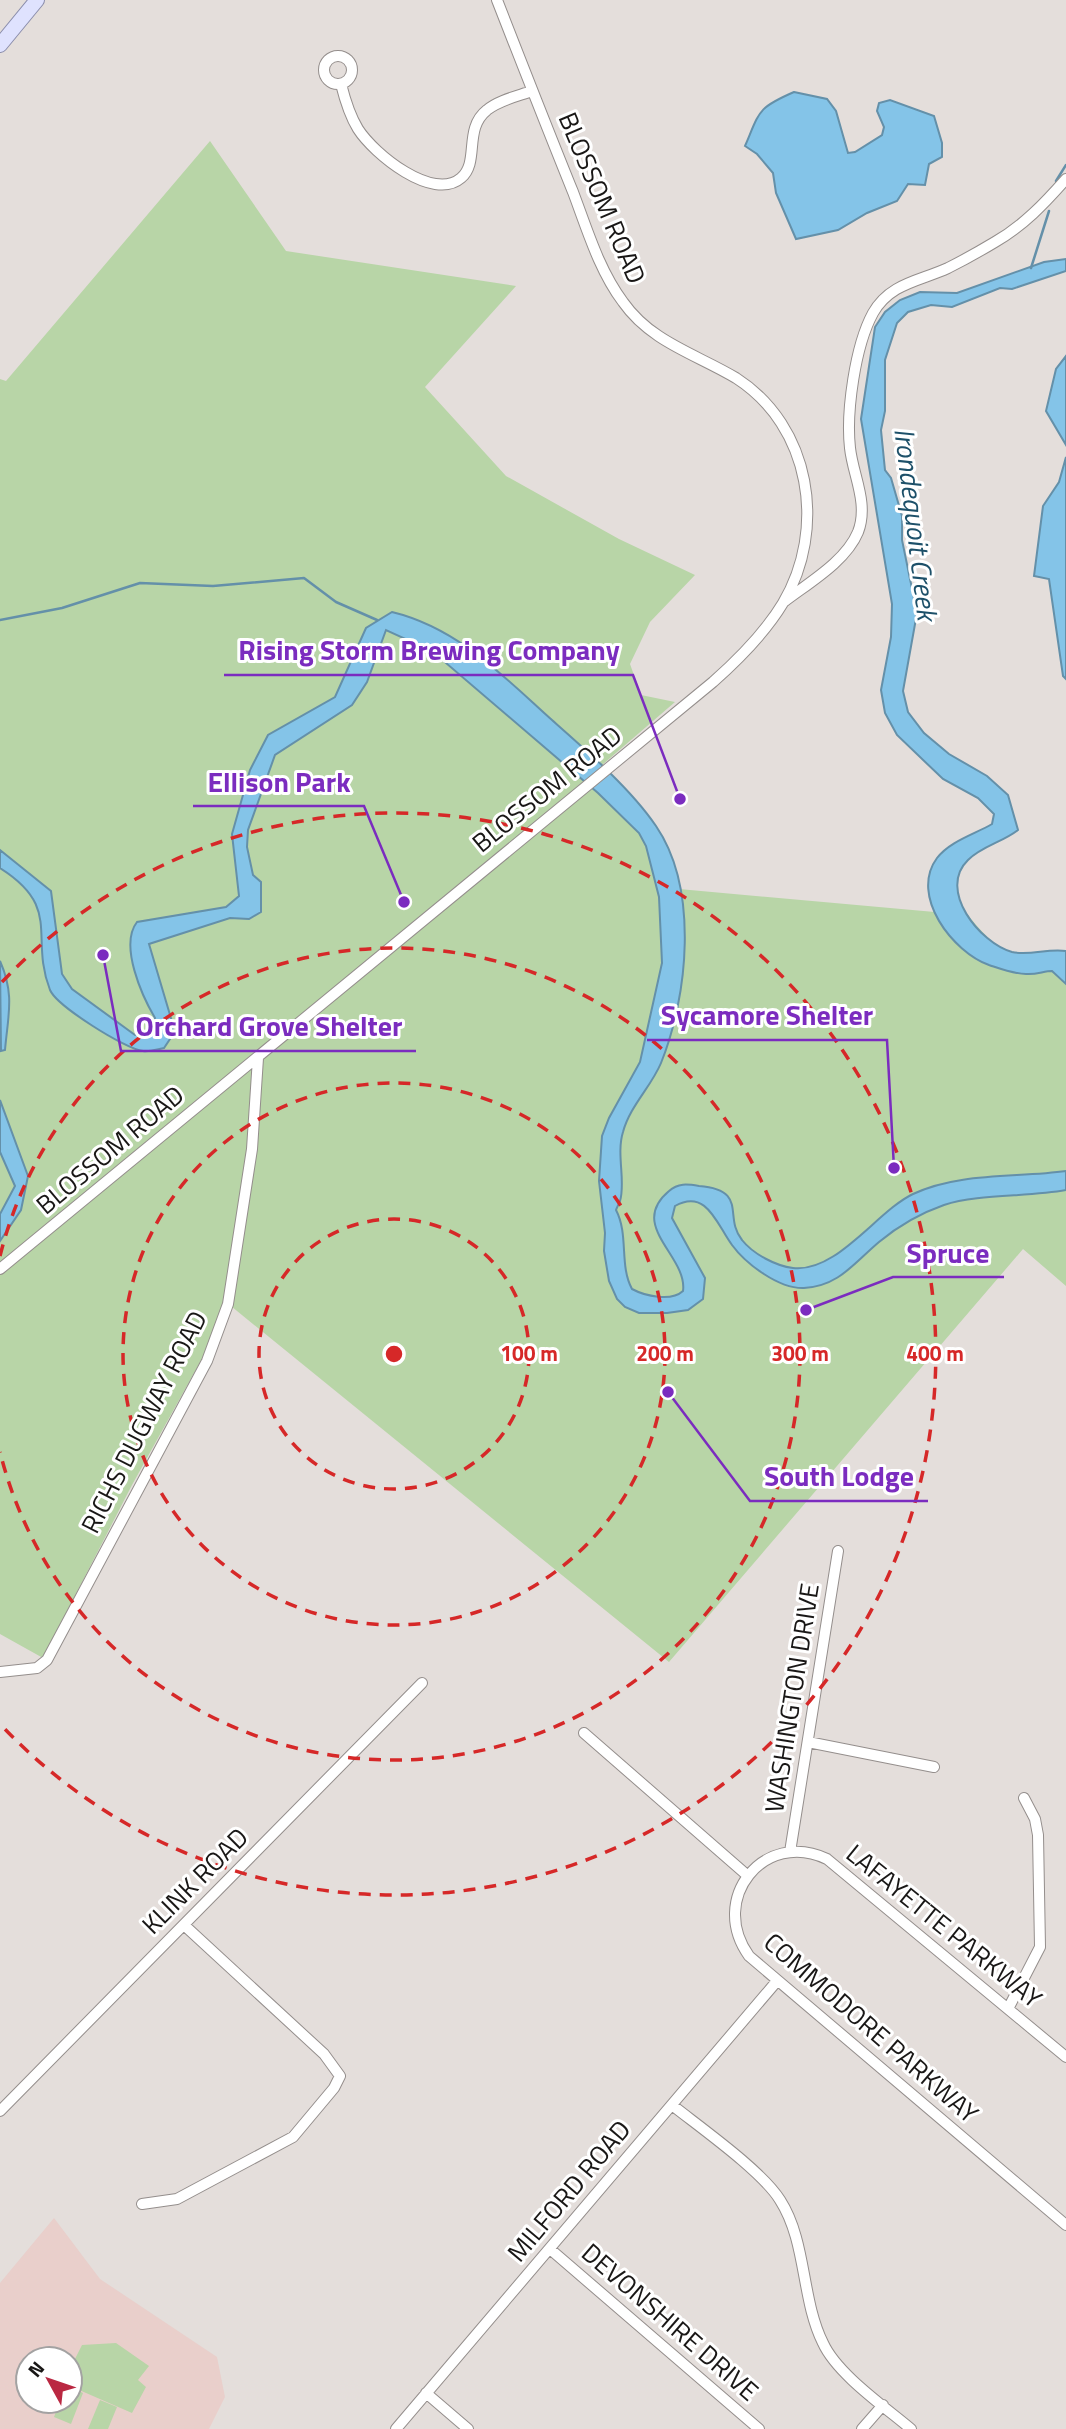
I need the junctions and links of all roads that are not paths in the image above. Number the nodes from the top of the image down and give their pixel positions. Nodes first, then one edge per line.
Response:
1 (37, 0) edge
2 (497, 0) edge
3 (0, 45) edge
4 (341, 84) dead end
5 (532, 91) junction
6 (1066, 179) edge
7 (783, 603) junction
8 (258, 1058) junction
9 (0, 1269) edge
10 (838, 1551) dead end
11 (0, 1672) edge
12 (422, 1683) dead end
13 (584, 1733) dead end
14 (808, 1742) junction
15 (934, 1767) dead end
16 (1024, 1798) dead end
17 (790, 1852) junction
18 (748, 1875) junction
19 (184, 1925) junction
20 (777, 1981) junction
21 (1009, 2007) junction
22 (1066, 2057) edge
23 (672, 2105) junction
24 (0, 2111) edge
25 (142, 2204) dead end
26 (1066, 2225) edge
27 (550, 2249) junction
28 (426, 2393) junction
29 (883, 2405) junction
30 (396, 2429) edge
31 (468, 2429) edge
32 (759, 2429) edge
33 (862, 2429) edge
34 (911, 2429) edge

1 - 3 main road
2 - 5 street, BLOSSOM ROAD
4 - 5 street
5 - 7 street, BLOSSOM ROAD
6 - 7 street
7 - 8 street, BLOSSOM ROAD
8 - 9 street, BLOSSOM ROAD
8 - 11 street, RICHS DUGWAY ROAD
10 - 14 street, WASHINGTON DRIVE
12 - 19 street, KLINK ROAD
13 - 18 street
14 - 15 street
14 - 17 street, WASHINGTON DRIVE
16 - 21 street
17 - 18 street
17 - 21 street, LAFAYETTE PARKWAY
18 - 20 street, COMMODORE PARKWAY
19 - 24 street, KLINK ROAD
19 - 25 street
20 - 23 street, MILFORD ROAD
20 - 26 street, COMMODORE PARKWAY
21 - 22 street, LAFAYETTE PARKWAY
23 - 27 street, MILFORD ROAD
23 - 29 street
27 - 28 street, MILFORD ROAD
27 - 32 street, DEVONSHIRE DRIVE
28 - 30 street, MILFORD ROAD
28 - 31 street
29 - 33 street
29 - 34 street

